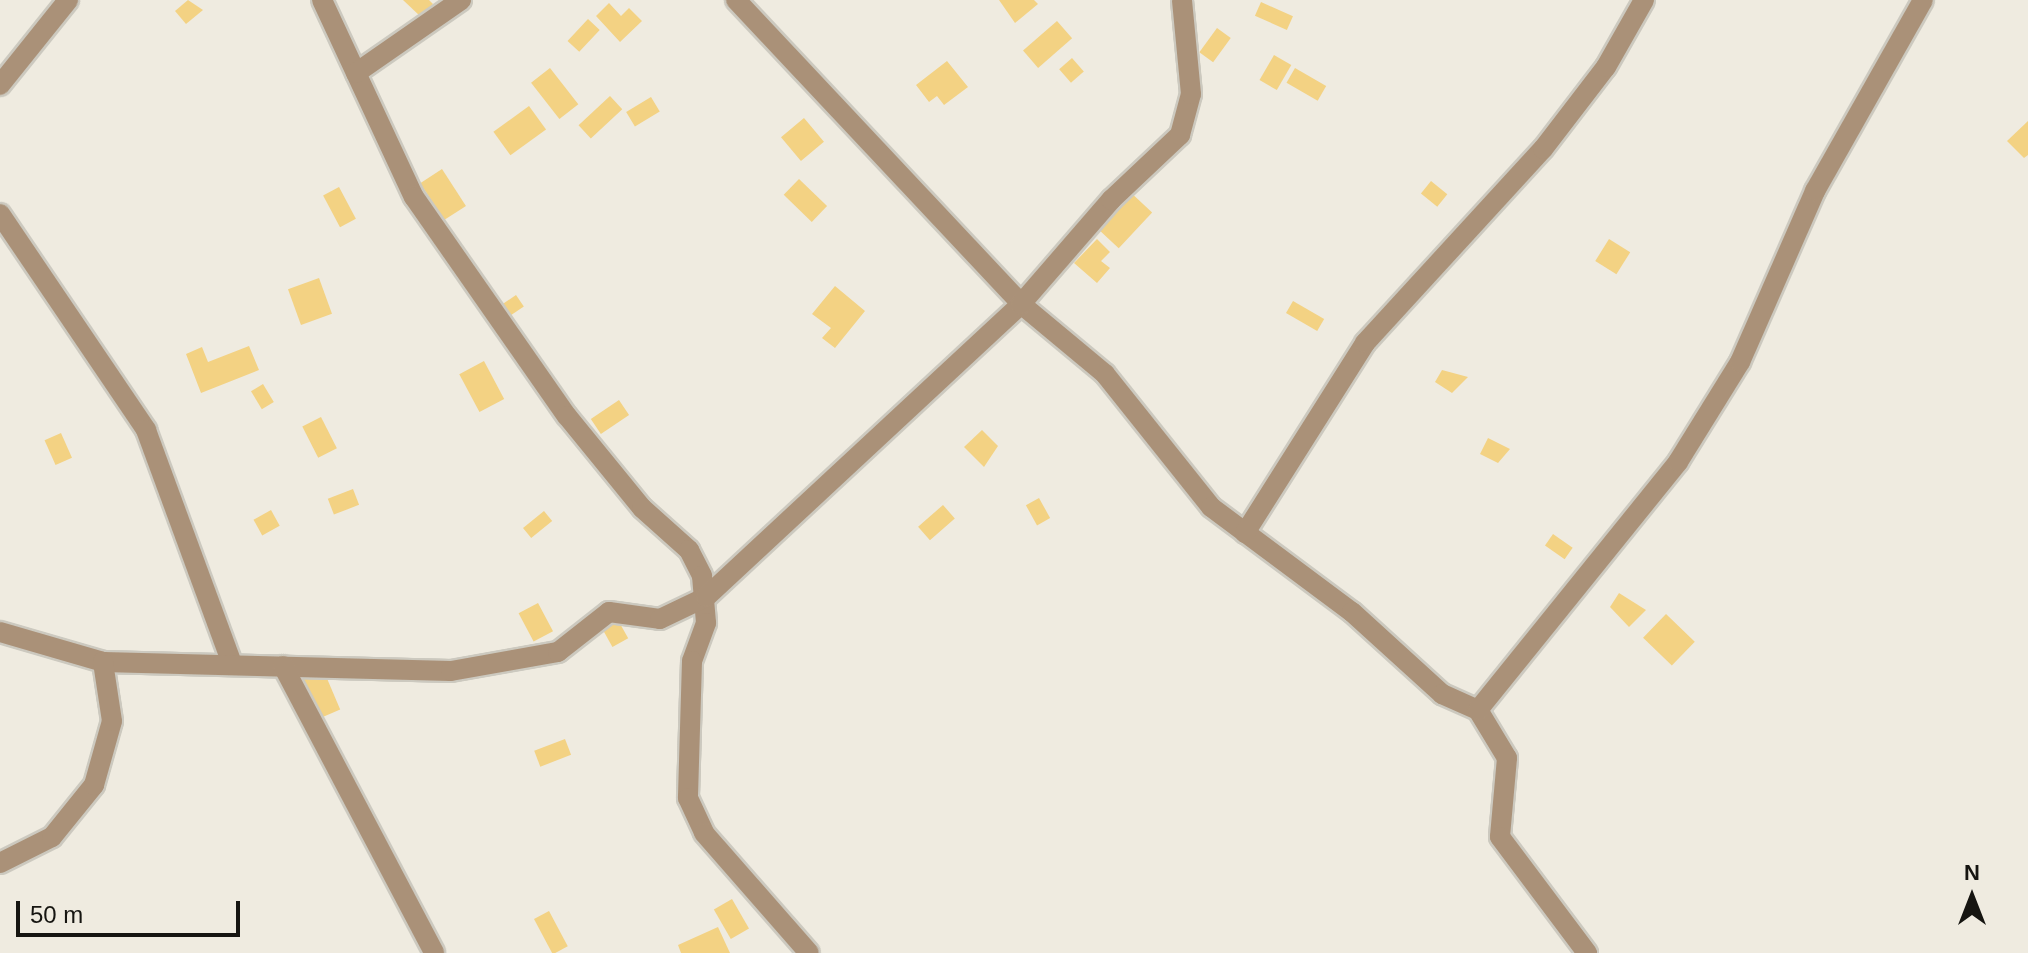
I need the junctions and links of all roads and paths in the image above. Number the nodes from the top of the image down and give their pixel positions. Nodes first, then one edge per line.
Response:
1 (68, 0) edge
2 (322, 0) edge
3 (461, 0) edge
4 (736, 0) edge
5 (1182, 0) edge
6 (1644, 0) edge
7 (1923, 0) edge
8 (356, 73) junction
9 (0, 85) edge
10 (0, 214) edge
11 (1021, 304) junction
12 (1245, 533) junction
13 (706, 597) junction
14 (0, 632) edge
15 (103, 662) junction
16 (232, 664) junction
17 (283, 666) junction
18 (1478, 710) junction
19 (0, 863) edge
20 (434, 953) edge
21 (809, 953) edge
22 (1587, 953) edge

1 - 9 street
2 - 8 street
3 - 8 street
4 - 11 street
5 - 11 street
6 - 12 street
7 - 18 street
8 - 13 street
10 - 16 street
11 - 12 street
11 - 13 street
12 - 18 street
13 - 17 street
13 - 21 street
14 - 15 street
15 - 16 street
15 - 19 street
16 - 17 street
17 - 20 street
18 - 22 street

